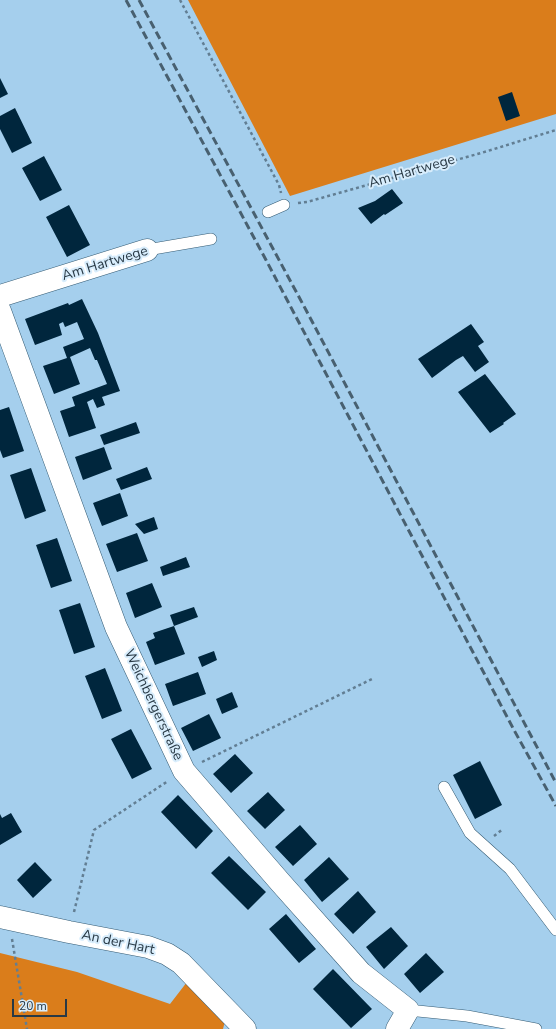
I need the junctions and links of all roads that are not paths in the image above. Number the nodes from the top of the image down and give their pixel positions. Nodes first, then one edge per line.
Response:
1 (284, 205) road end
2 (268, 212) dead end
3 (211, 239) dead end
4 (148, 250) joint
5 (0, 296) edge
6 (0, 311) edge
7 (444, 787) dead end
8 (3, 913) edge
9 (556, 930) edge
10 (408, 1010) junction
11 (245, 1029) edge
12 (397, 1029) edge
13 (536, 1029) edge

1 - 2 lane
3 - 4 lane, Am Hartwege
4 - 5 street, Am Hartwege
6 - 10 street, Weichbergerstraße
7 - 9 lane
8 - 11 street, An der Hart
10 - 12 street
10 - 13 lane

